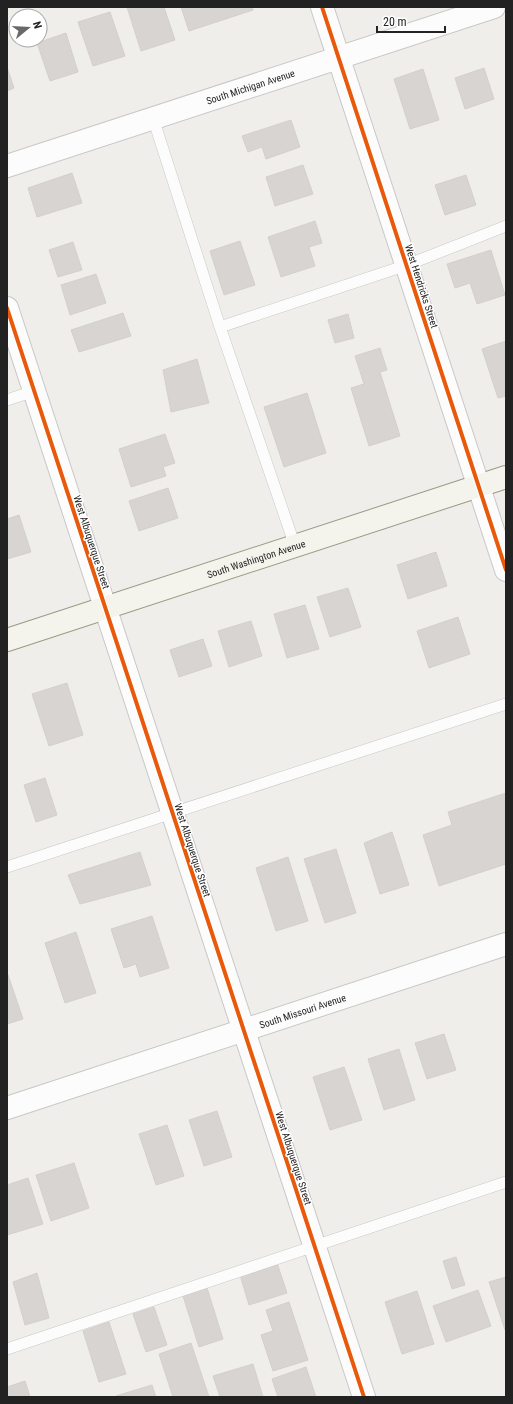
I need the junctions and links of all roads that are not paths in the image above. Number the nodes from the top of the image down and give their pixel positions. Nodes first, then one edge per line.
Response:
1 (322, 7) edge
2 (494, 7) edge
3 (339, 57) junction
4 (153, 118) junction
5 (7, 166) edge
6 (506, 226) edge
7 (407, 265) junction
8 (7, 308) edge
9 (220, 327) junction
10 (34, 391) junction
11 (7, 400) edge
12 (506, 477) edge
13 (479, 486) junction
14 (295, 546) junction
15 (506, 570) edge
16 (105, 608) junction
17 (7, 640) edge
18 (506, 704) edge
19 (172, 813) junction
20 (7, 867) edge
21 (506, 944) edge
22 (244, 1030) junction
23 (7, 1108) edge
24 (506, 1182) edge
25 (315, 1246) junction
26 (7, 1349) edge
27 (364, 1397) edge

1 - 3 street, West Hendricks Street
2 - 3 street, South Michigan Avenue
3 - 4 street, South Michigan Avenue
3 - 7 street, West Hendricks Street
4 - 5 street, South Michigan Avenue
4 - 9 lane
6 - 7 lane
7 - 9 lane
7 - 13 street, West Hendricks Street
8 - 10 street, West Albuquerque Street
9 - 14 lane
10 - 11 lane
10 - 16 street, West Albuquerque Street
12 - 13 street, South Washington Avenue
13 - 14 street, South Washington Avenue
13 - 15 street, West Hendricks Street
14 - 16 street, South Washington Avenue
16 - 17 street, South Washington Avenue
16 - 19 street, West Albuquerque Street
18 - 19 lane
19 - 20 lane
19 - 22 street, West Albuquerque Street
21 - 22 street, South Missouri Avenue
22 - 23 street, South Missouri Avenue
22 - 25 street, West Albuquerque Street
24 - 25 lane
25 - 26 lane
25 - 27 street, West Albuquerque Street

